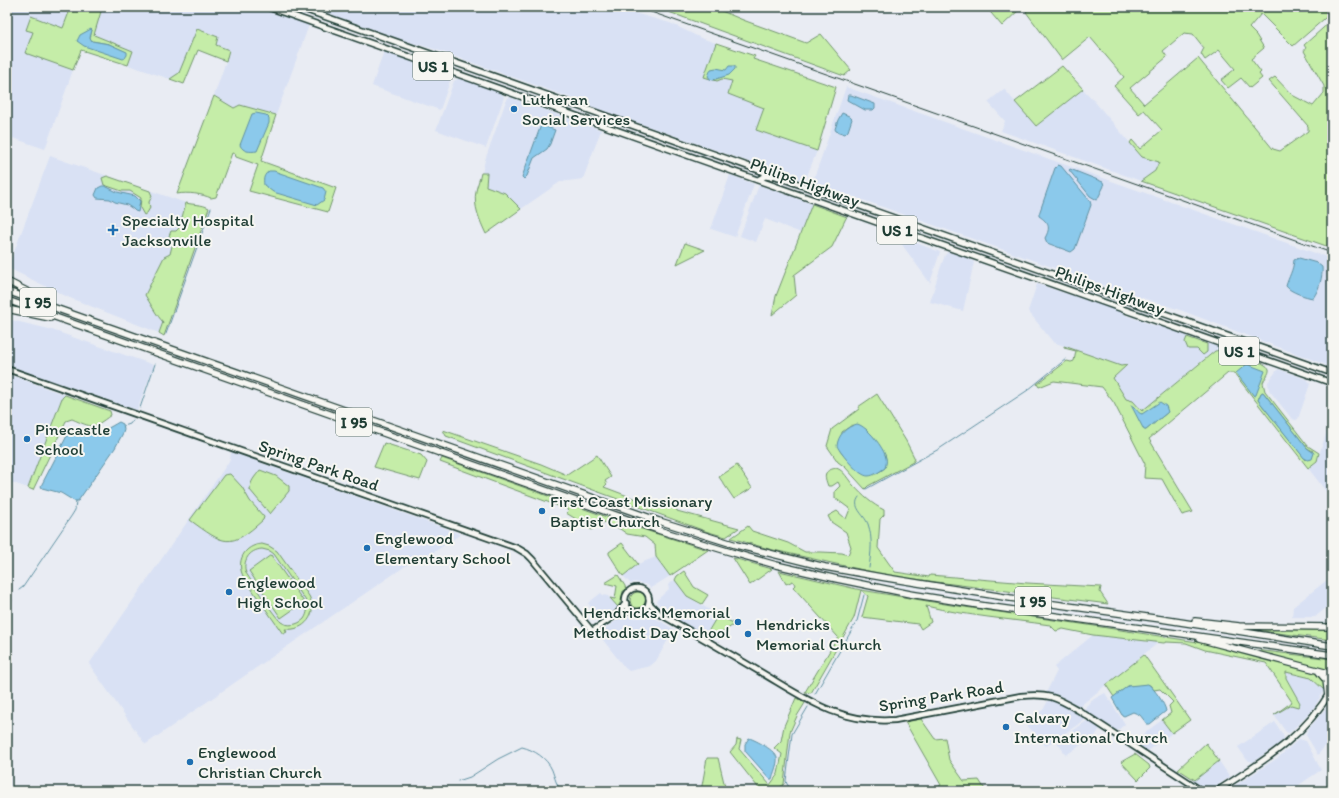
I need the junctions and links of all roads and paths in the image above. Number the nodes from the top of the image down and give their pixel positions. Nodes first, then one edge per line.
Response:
1 (268, 7) edge
2 (298, 7) edge
3 (781, 178) junction
4 (758, 180) junction
5 (806, 187) junction
6 (783, 189) junction
7 (7, 281) edge
8 (7, 291) edge
9 (7, 300) edge
10 (7, 309) edge
11 (70, 313) junction
12 (72, 323) junction
13 (7, 369) edge
14 (1332, 373) edge
15 (1332, 383) edge
16 (626, 603) junction
17 (648, 603) junction
18 (630, 609) junction
19 (644, 610) junction
20 (660, 614) junction
21 (616, 615) junction
22 (1161, 619) junction
23 (1332, 627) edge
24 (1171, 632) junction
25 (1332, 646) edge
26 (1332, 655) edge
27 (1315, 669) junction
28 (1332, 674) edge
29 (1332, 689) edge
30 (1330, 694) edge
31 (1202, 791) edge
32 (1217, 791) edge

1 - 4 main road, Philips Highway / US 1
2 - 3 main road, Philips Highway / US 1
3 - 4 main road
3 - 5 main road, Philips Highway / US 1
4 - 6 main road, Philips Highway / US 1
5 - 6 main road
5 - 14 main road, Philips Highway / US 1
6 - 15 main road, Philips Highway / US 1
7 - 11 highway
8 - 11 highway, I 95
9 - 12 highway, I 95
10 - 12 highway
11 - 22 highway, I 95
12 - 24 highway, I 95
13 - 21 main road, Spring Park Road
16 - 17 main road
16 - 18 main road
16 - 21 main road
17 - 19 main road
17 - 20 main road, Spring Park Road
18 - 19 main road
18 - 21 main road
19 - 20 main road, Spring Park Road
20 - 31 main road, Spring Park Road
22 - 23 highway
22 - 25 highway, I 95
24 - 26 highway, I 95
24 - 27 highway
27 - 28 highway
27 - 30 highway
29 - 30 main road
30 - 32 main road

